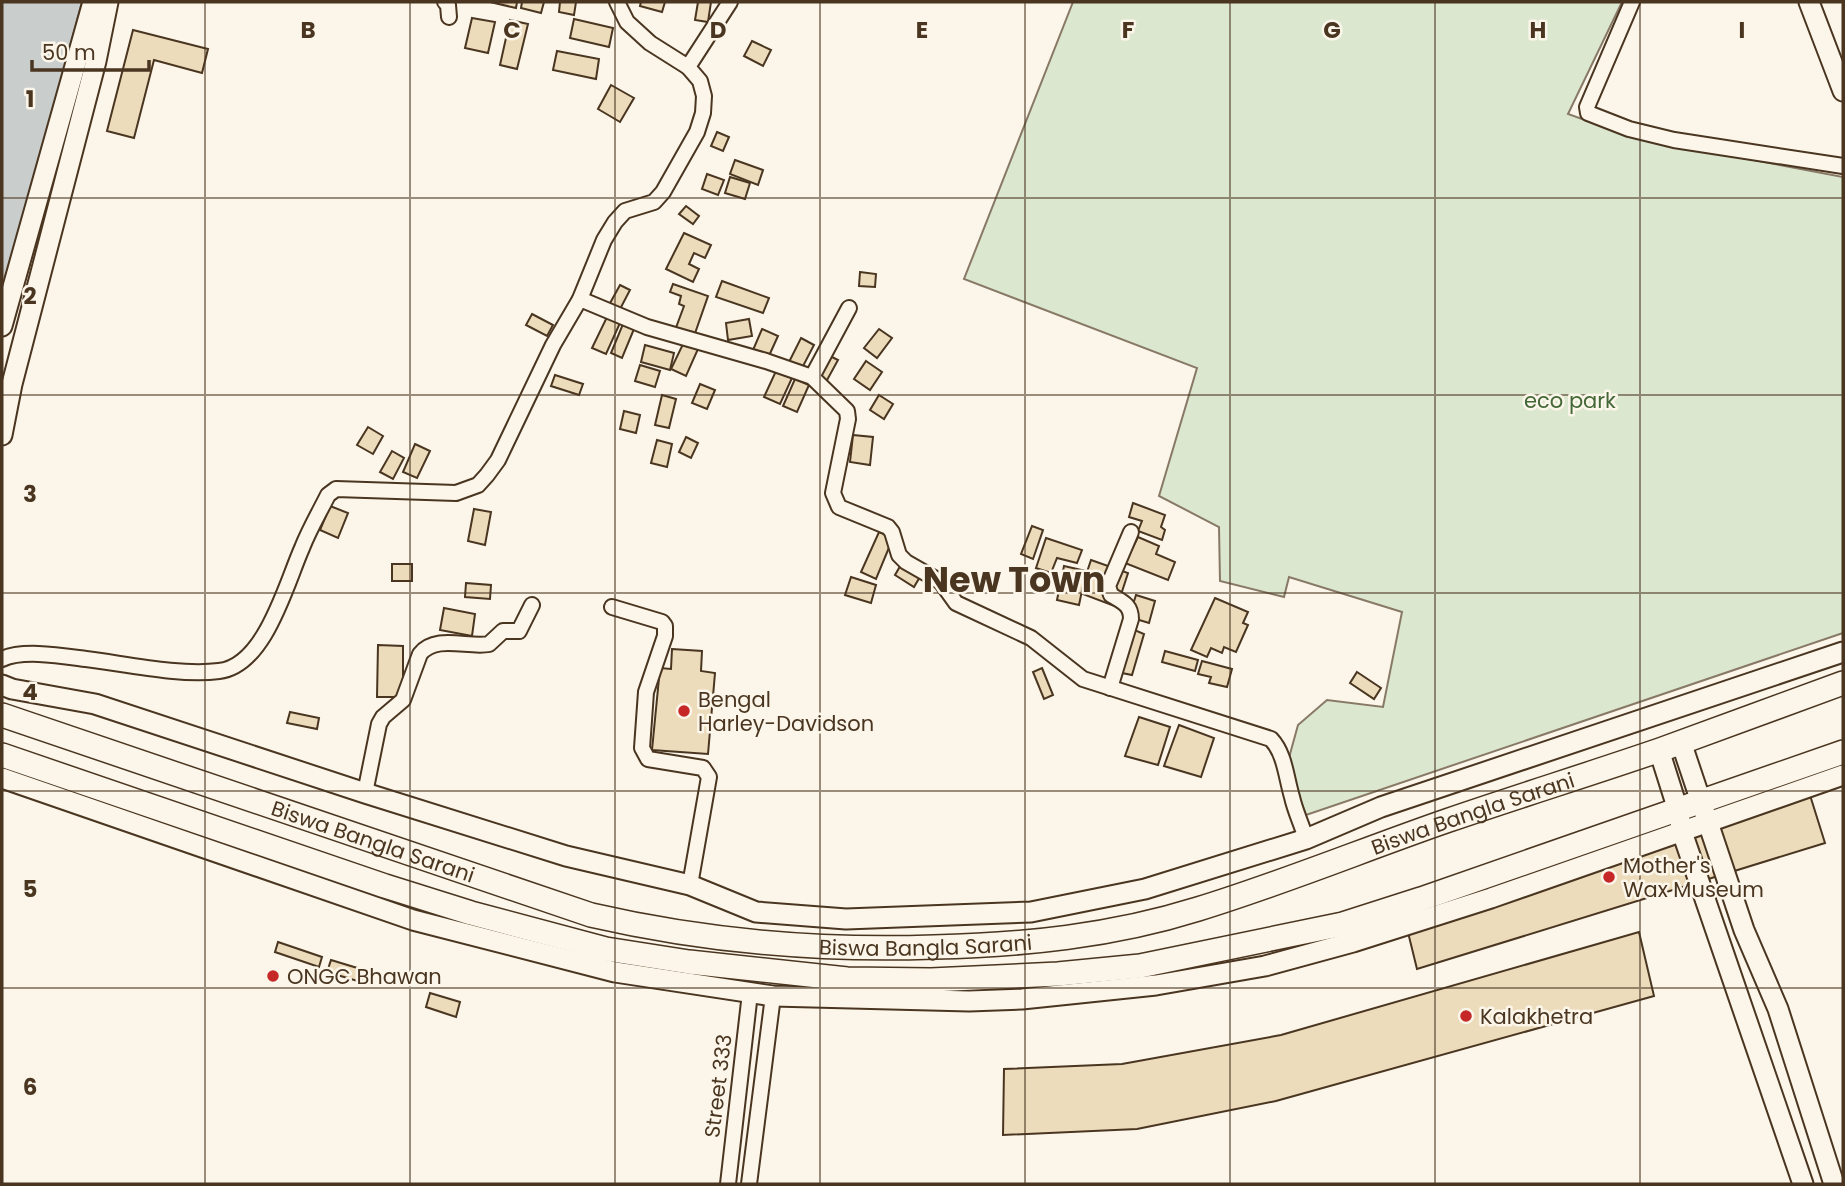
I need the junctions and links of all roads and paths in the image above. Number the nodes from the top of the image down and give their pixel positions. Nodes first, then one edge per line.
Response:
1 (93, 2) edge
2 (108, 2) edge
3 (445, 2) edge
4 (618, 2) edge
5 (730, 2) edge
6 (1632, 2) edge
7 (1809, 2) edge
8 (449, 17) dead end
9 (688, 66) junction
10 (1843, 91) edge
11 (1843, 166) edge
12 (580, 299) junction
13 (849, 309) dead end
14 (2, 326) edge
15 (812, 377) junction
16 (2, 435) edge
17 (1131, 532) dead end
18 (532, 605) dead end
19 (612, 607) dead end
20 (1843, 652) edge
21 (2, 659) edge
22 (1843, 682) edge
23 (7, 687) edge
24 (1110, 688) junction
25 (2, 715) edge
26 (1681, 742) junction
27 (1659, 750) junction
28 (1843, 752) edge
29 (2, 755) edge
30 (1843, 775) edge
31 (2, 778) edge
32 (365, 793) junction
33 (1704, 813) junction
34 (1680, 821) junction
35 (1306, 839) junction
36 (690, 885) junction
37 (750, 993) junction
38 (773, 996) junction
39 (728, 1184) edge
40 (749, 1184) edge
41 (1803, 1184) edge
42 (1834, 1184) edge

1 - 14 street
2 - 16 street
3 - 8 street
4 - 9 street
5 - 9 street
6 - 11 street
7 - 10 street
9 - 12 street
12 - 15 street
12 - 21 street
13 - 15 street
15 - 24 street
17 - 24 street
18 - 32 street
19 - 36 street
20 - 35 street
22 - 26 main road, Biswa Bangla Sarani
23 - 25 street
23 - 32 street
24 - 35 street
25 - 27 main road, Biswa Bangla Sarani
26 - 27 main road, Biswa Bangla Sarani
26 - 33 street
27 - 34 street
28 - 33 main road, Biswa Bangla Sarani
29 - 34 main road, Biswa Bangla Sarani
30 - 33 street
31 - 37 street
32 - 36 street
33 - 34 main road, Biswa Bangla Sarani
33 - 42 street
34 - 38 street
34 - 41 street
35 - 36 street
37 - 38 street
37 - 39 street, Street 333
38 - 40 street, Street 333

